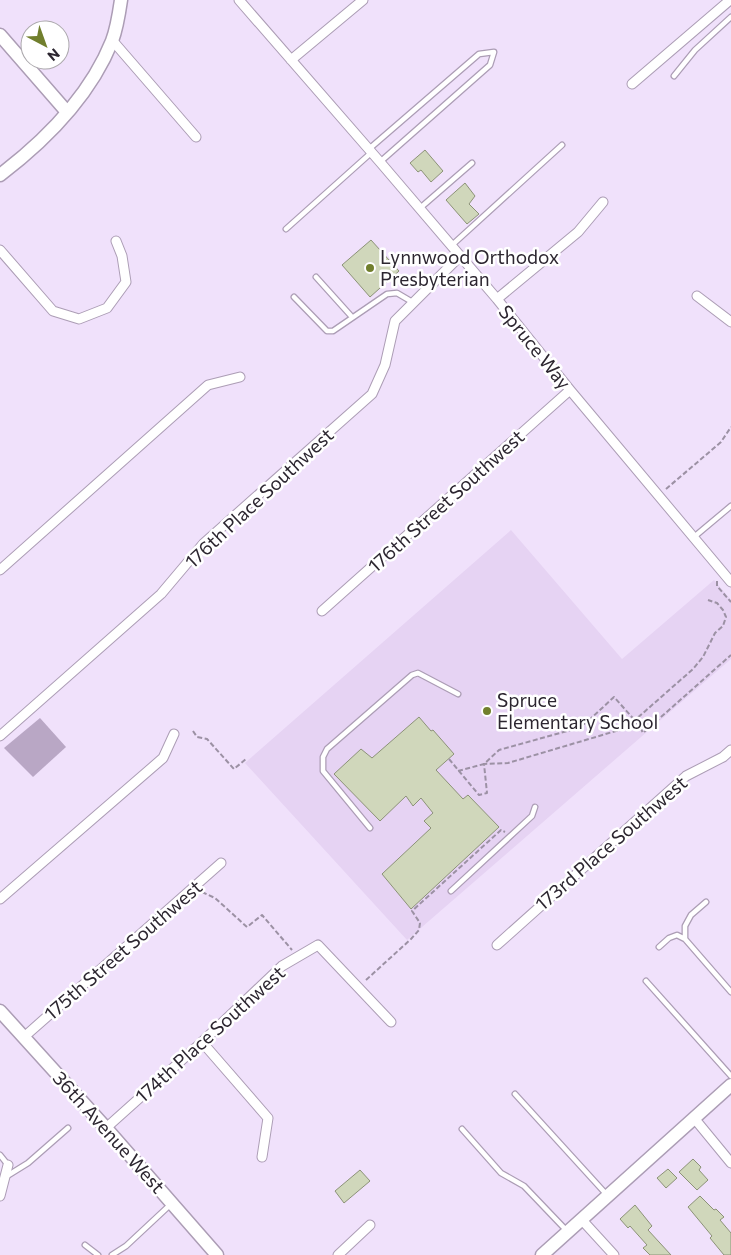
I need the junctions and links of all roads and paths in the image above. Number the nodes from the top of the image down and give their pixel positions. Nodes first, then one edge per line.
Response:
1 (121, 0) edge
2 (239, 0) edge
3 (363, 0) edge
4 (730, 0) edge
5 (731, 17) edge
6 (0, 35) edge
7 (112, 40) junction
8 (291, 60) junction
9 (674, 76) dead end
10 (632, 84) dead end
11 (67, 112) junction
12 (196, 137) dead end
13 (562, 145) dead end
14 (370, 150) junction
15 (380, 162) junction
16 (472, 163) dead end
17 (0, 175) edge
18 (602, 202) dead end
19 (420, 209) junction
20 (286, 229) dead end
21 (116, 240) dead end
22 (451, 246) junction
23 (0, 250) edge
24 (460, 256) junction
25 (316, 277) dead end
26 (697, 296) dead end
27 (294, 297) dead end
28 (497, 299) junction
29 (414, 302) junction
30 (352, 317) junction
31 (731, 322) edge
32 (240, 377) dead end
33 (570, 390) junction
34 (731, 427) edge
35 (658, 495) junction
36 (731, 506) edge
37 (694, 538) junction
38 (0, 570) edge
39 (731, 581) edge
40 (708, 600) dead end
41 (322, 611) dead end
42 (731, 655) edge
43 (458, 694) dead end
44 (634, 720) junction
45 (192, 731) dead end
46 (174, 734) dead end
47 (0, 736) edge
48 (731, 750) edge
49 (246, 759) dead end
50 (449, 759) dead end
51 (484, 764) junction
52 (458, 771) junction
53 (536, 807) dead end
54 (370, 828) dead end
55 (221, 863) dead end
56 (193, 888) junction
57 (451, 890) dead end
58 (0, 899) edge
59 (706, 902) dead end
60 (411, 939) dead end
61 (686, 939) junction
62 (497, 946) dead end
63 (660, 947) dead end
64 (296, 958) junction
65 (646, 981) dead end
66 (358, 987) junction
67 (731, 992) edge
68 (0, 1010) edge
69 (391, 1022) dead end
70 (24, 1037) junction
71 (202, 1042) junction
72 (731, 1076) edge
73 (731, 1085) edge
74 (515, 1094) dead end
75 (694, 1118) junction
76 (68, 1128) dead end
77 (106, 1128) junction
78 (462, 1128) dead end
79 (0, 1155) edge
80 (262, 1158) dead end
81 (731, 1163) edge
82 (8, 1165) joint
83 (6, 1176) junction
84 (0, 1196) edge
85 (608, 1196) junction
86 (172, 1203) junction
87 (582, 1220) junction
88 (370, 1226) dead end
89 (568, 1232) junction
90 (85, 1245) dead end
91 (98, 1255) edge
92 (112, 1255) edge
93 (217, 1255) edge
94 (338, 1255) edge
95 (542, 1255) edge
96 (614, 1255) edge

1 - 7 street
2 - 8 street, Spruce Way
3 - 8 street
4 - 10 street
5 - 9 lane
6 - 11 street
7 - 11 street
7 - 12 street
8 - 14 street, Spruce Way
11 - 17 street
13 - 22 lane
14 - 15 street, Spruce Way
14 - 15 lane
14 - 20 lane
15 - 19 street, Spruce Way
16 - 19 lane
18 - 28 street
19 - 22 street, Spruce Way
21 - 23 street
22 - 24 street, Spruce Way
24 - 28 street, Spruce Way
24 - 29 street, 176th Place Southwest
25 - 30 lane
26 - 31 street
27 - 30 lane
28 - 33 street, Spruce Way
29 - 30 lane
29 - 47 street, 176th Place Southwest
32 - 38 street
33 - 35 street, Spruce Way
33 - 41 street, 176th Street Southwest
34 - 35 path
35 - 37 street, Spruce Way
36 - 37 lane
37 - 39 street, Spruce Way
40 - 44 path
42 - 44 path
43 - 54 lane
44 - 51 path
44 - 51 path
45 - 49 path
46 - 58 street
48 - 62 street, 173rd Place Southwest
50 - 52 path
51 - 52 path
51 - 52 path
53 - 57 lane
55 - 56 street, 175th Street Southwest
56 - 64 path
56 - 70 street, 175th Street Southwest
59 - 61 lane
60 - 66 path
61 - 63 lane
61 - 67 lane
64 - 66 street, 174th Place Southwest
64 - 71 street, 174th Place Southwest
65 - 72 lane
66 - 69 street
68 - 70 street, 36th Avenue West
70 - 77 street, 36th Avenue West
71 - 77 street, 174th Place Southwest
71 - 80 street
73 - 75 street
74 - 85 lane
75 - 81 street
75 - 85 street
76 - 83 lane
77 - 86 street, 36th Avenue West
78 - 89 lane
79 - 82 lane
82 - 83 street
83 - 84 street
85 - 87 street
86 - 92 lane
86 - 93 street, 36th Avenue West
87 - 89 street
87 - 96 street
88 - 94 street
89 - 95 street
90 - 91 lane

